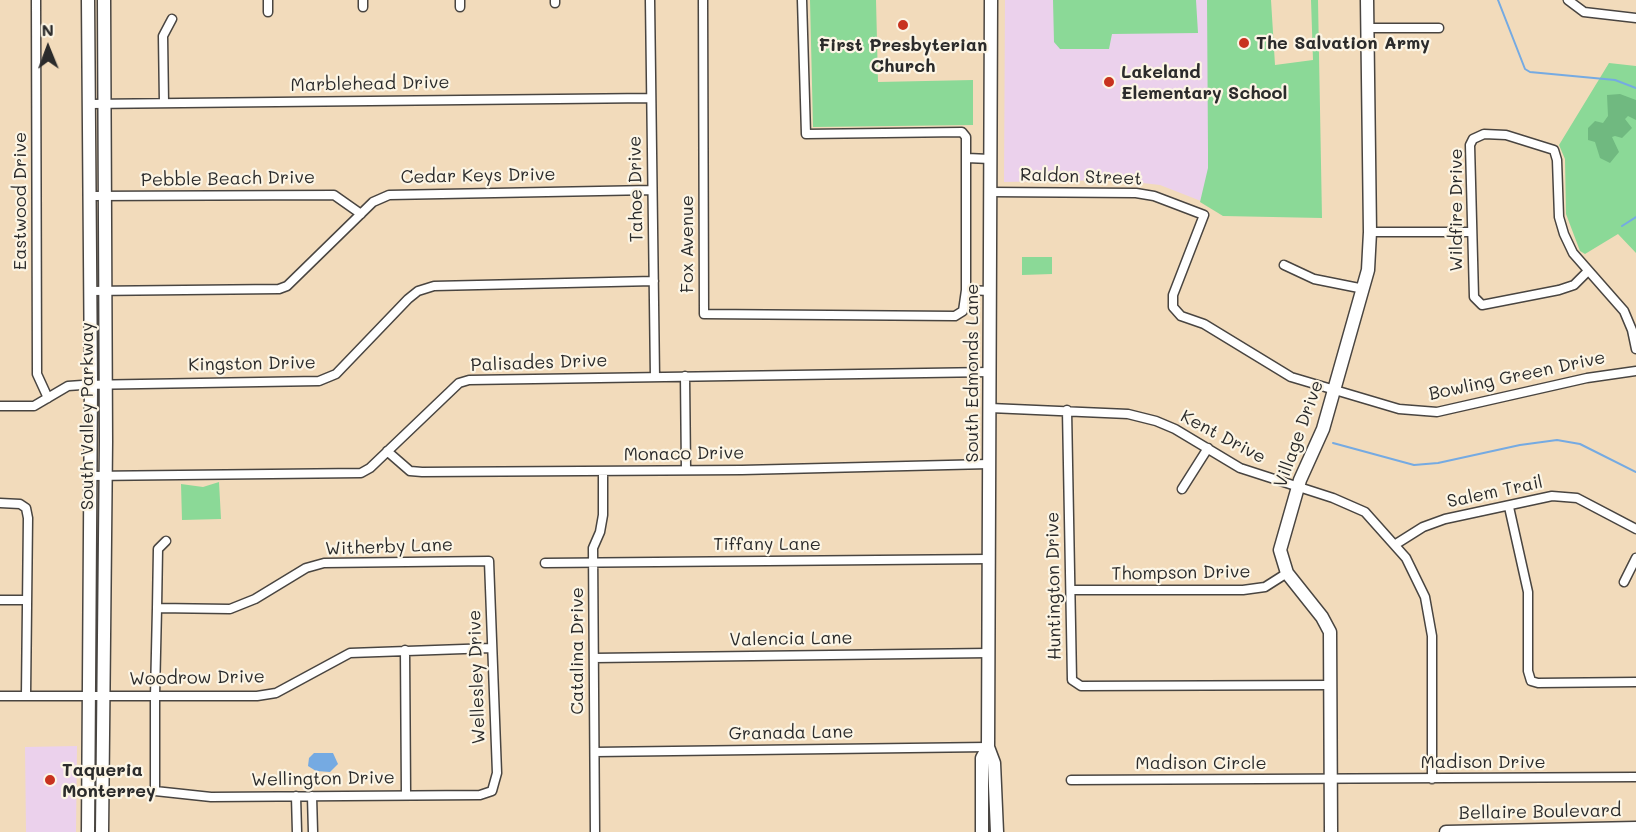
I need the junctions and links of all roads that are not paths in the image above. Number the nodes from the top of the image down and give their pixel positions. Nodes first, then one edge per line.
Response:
1 (36, 0) edge
2 (88, 0) edge
3 (104, 0) edge
4 (268, 0) edge
5 (650, 0) edge
6 (703, 0) edge
7 (802, 0) edge
8 (991, 0) edge
9 (1367, 0) edge
10 (1568, 0) edge
11 (268, 12) dead end
12 (1636, 18) edge
13 (172, 19) dead end
14 (1368, 28) junction
15 (1439, 28) dead end
16 (651, 98) junction
17 (164, 103) junction
18 (89, 104) junction
19 (105, 104) junction
20 (967, 158) junction
21 (990, 159) junction
22 (652, 190) junction
23 (990, 192) junction
24 (89, 196) junction
25 (105, 196) junction
26 (361, 214) junction
27 (1204, 215) joint
28 (1370, 232) junction
29 (1472, 232) junction
30 (1284, 265) dead end
31 (1588, 271) junction
32 (654, 281) junction
33 (1364, 289) junction
34 (966, 290) junction
35 (90, 291) junction
36 (105, 291) junction
37 (990, 291) junction
38 (1636, 348) edge
39 (1636, 371) edge
40 (990, 372) junction
41 (685, 376) junction
42 (655, 377) junction
43 (91, 384) junction
44 (105, 384) junction
45 (1335, 390) junction
46 (48, 398) junction
47 (0, 406) edge
48 (990, 408) junction
49 (1067, 410) junction
50 (1208, 448) junction
51 (387, 451) junction
52 (989, 464) junction
53 (686, 470) junction
54 (603, 471) junction
55 (90, 476) junction
56 (106, 477) junction
57 (1298, 488) junction
58 (1182, 489) dead end
59 (0, 503) edge
60 (1509, 507) junction
61 (1636, 529) edge
62 (166, 541) dead end
63 (1396, 544) junction
64 (1636, 558) edge
65 (989, 559) junction
66 (489, 561) joint
67 (593, 562) junction
68 (545, 563) dead end
69 (1287, 573) junction
70 (1624, 582) dead end
71 (1072, 590) junction
72 (0, 600) edge
73 (27, 600) junction
74 (157, 608) junction
75 (492, 648) junction
76 (405, 650) junction
77 (989, 653) junction
78 (594, 658) junction
79 (1636, 682) edge
80 (1331, 685) junction
81 (26, 695) junction
82 (88, 695) junction
83 (0, 696) edge
84 (103, 696) junction
85 (155, 696) junction
86 (988, 747) junction
87 (594, 752) junction
88 (1636, 777) edge
89 (1331, 779) junction
90 (1432, 779) junction
91 (1071, 780) dead end
92 (492, 791) joint
93 (406, 795) junction
94 (297, 796) junction
95 (312, 796) junction
96 (1636, 828) edge
97 (1519, 831) edge
98 (88, 832) edge
99 (102, 832) edge
100 (297, 832) edge
101 (313, 832) edge
102 (595, 832) edge
103 (982, 832) edge
104 (997, 832) edge
105 (1331, 832) edge
106 (1446, 832) edge

1 - 46 street, Eastwood Drive
2 - 18 main road, South Valley Parkway
3 - 19 main road, South Valley Parkway
4 - 11 street
5 - 16 street, Tahoe Drive
6 - 34 street, Fox Avenue
7 - 20 street, Fox Avenue
8 - 21 main road, South Edmonds Lane
9 - 14 main road, Village Drive
10 - 12 street
13 - 17 street
14 - 15 street
14 - 28 main road, Village Drive
16 - 17 street, Marblehead Drive
16 - 22 street, Tahoe Drive
17 - 19 street, Marblehead Drive
18 - 19 street, Marblehead Drive
18 - 24 main road, South Valley Parkway
19 - 25 main road, South Valley Parkway
20 - 21 street
20 - 34 street, Fox Avenue
21 - 23 main road, South Edmonds Lane
22 - 26 street, Cedar Keys Drive
22 - 32 street, Tahoe Drive
23 - 27 street, Raldon Street
23 - 37 main road, South Edmonds Lane
24 - 25 street, Pebble Beach Drive
24 - 35 main road, South Valley Parkway
25 - 26 street, Pebble Beach Drive
25 - 36 main road, South Valley Parkway
26 - 36 street, Cedar Keys Drive
27 - 45 street, Bowling Green Drive
28 - 29 street
28 - 33 main road, Village Drive
29 - 31 street, Wildfire Drive
29 - 31 street, Wildfire Drive
30 - 33 street
31 - 38 street, Wildfire Drive
32 - 42 street, Tahoe Drive
32 - 44 street, Kingston Drive
33 - 45 main road, Village Drive
34 - 37 street
35 - 36 street, Cedar Keys Drive
35 - 43 main road, South Valley Parkway
36 - 44 main road, South Valley Parkway
37 - 40 main road, South Edmonds Lane
39 - 45 street, Bowling Green Drive
40 - 41 street, Palisades Drive
40 - 48 main road, South Edmonds Lane
41 - 42 street, Palisades Drive
41 - 53 street
42 - 51 street, Palisades Drive
43 - 44 street, Kingston Drive
43 - 46 street, Kingston Drive
43 - 55 main road, South Valley Parkway
44 - 56 main road, South Valley Parkway
45 - 57 main road, Village Drive
46 - 47 street, Kingston Drive
48 - 49 street, Kent Drive
48 - 52 main road, South Edmonds Lane
49 - 50 street, Kent Drive
49 - 71 street, Huntington Drive
50 - 57 street, Kent Drive
50 - 58 street
51 - 54 street, Monaco Drive
51 - 56 street, Palisades Drive
52 - 53 street, Monaco Drive
52 - 65 main road, South Edmonds Lane
53 - 54 street, Monaco Drive
54 - 67 street, Catalina Drive
55 - 56 street, Palisades Drive
55 - 82 main road, South Valley Parkway
56 - 84 main road, South Valley Parkway
57 - 63 street, Kent Drive
57 - 69 main road, Village Drive
59 - 73 street
60 - 61 street, Salem Trail
60 - 63 street, Salem Trail
60 - 79 street
62 - 74 street
63 - 90 street, Kent Drive
64 - 70 street
65 - 67 street, Tiffany Lane
65 - 77 main road, South Edmonds Lane
66 - 74 street, Witherby Lane
66 - 75 street, Wellesley Drive
67 - 68 street, Tiffany Lane
67 - 78 street, Catalina Drive
69 - 71 street, Thompson Drive
69 - 80 main road, Village Drive
71 - 80 street, Huntington Drive
72 - 73 street
73 - 81 street
74 - 85 street
75 - 76 street, Woodrow Drive
75 - 92 street, Wellesley Drive
76 - 85 street, Woodrow Drive
76 - 93 street
77 - 78 street, Valencia Lane
77 - 86 main road, South Edmonds Lane
78 - 87 street, Catalina Drive
80 - 89 main road, Village Drive
81 - 82 street, Woodrow Drive
81 - 83 street, Woodrow Drive
82 - 84 street, Woodrow Drive
82 - 98 main road, South Valley Parkway
84 - 85 street, Woodrow Drive
84 - 99 main road, South Valley Parkway
85 - 94 street, Wellington Drive
86 - 87 street, Granada Lane
86 - 103 main road, South Edmonds Lane
86 - 104 main road, South Edmonds Lane
87 - 102 street, Catalina Drive
88 - 90 street, Madison Drive
89 - 90 street, Madison Drive
89 - 91 street, Madison Circle
89 - 105 main road, Village Drive
92 - 93 street, Wellington Drive
93 - 95 street, Wellington Drive
94 - 95 street, Wellington Drive
94 - 100 street
95 - 101 street
96 - 97 main road, Bellaire Boulevard
97 - 106 main road, Bellaire Boulevard

